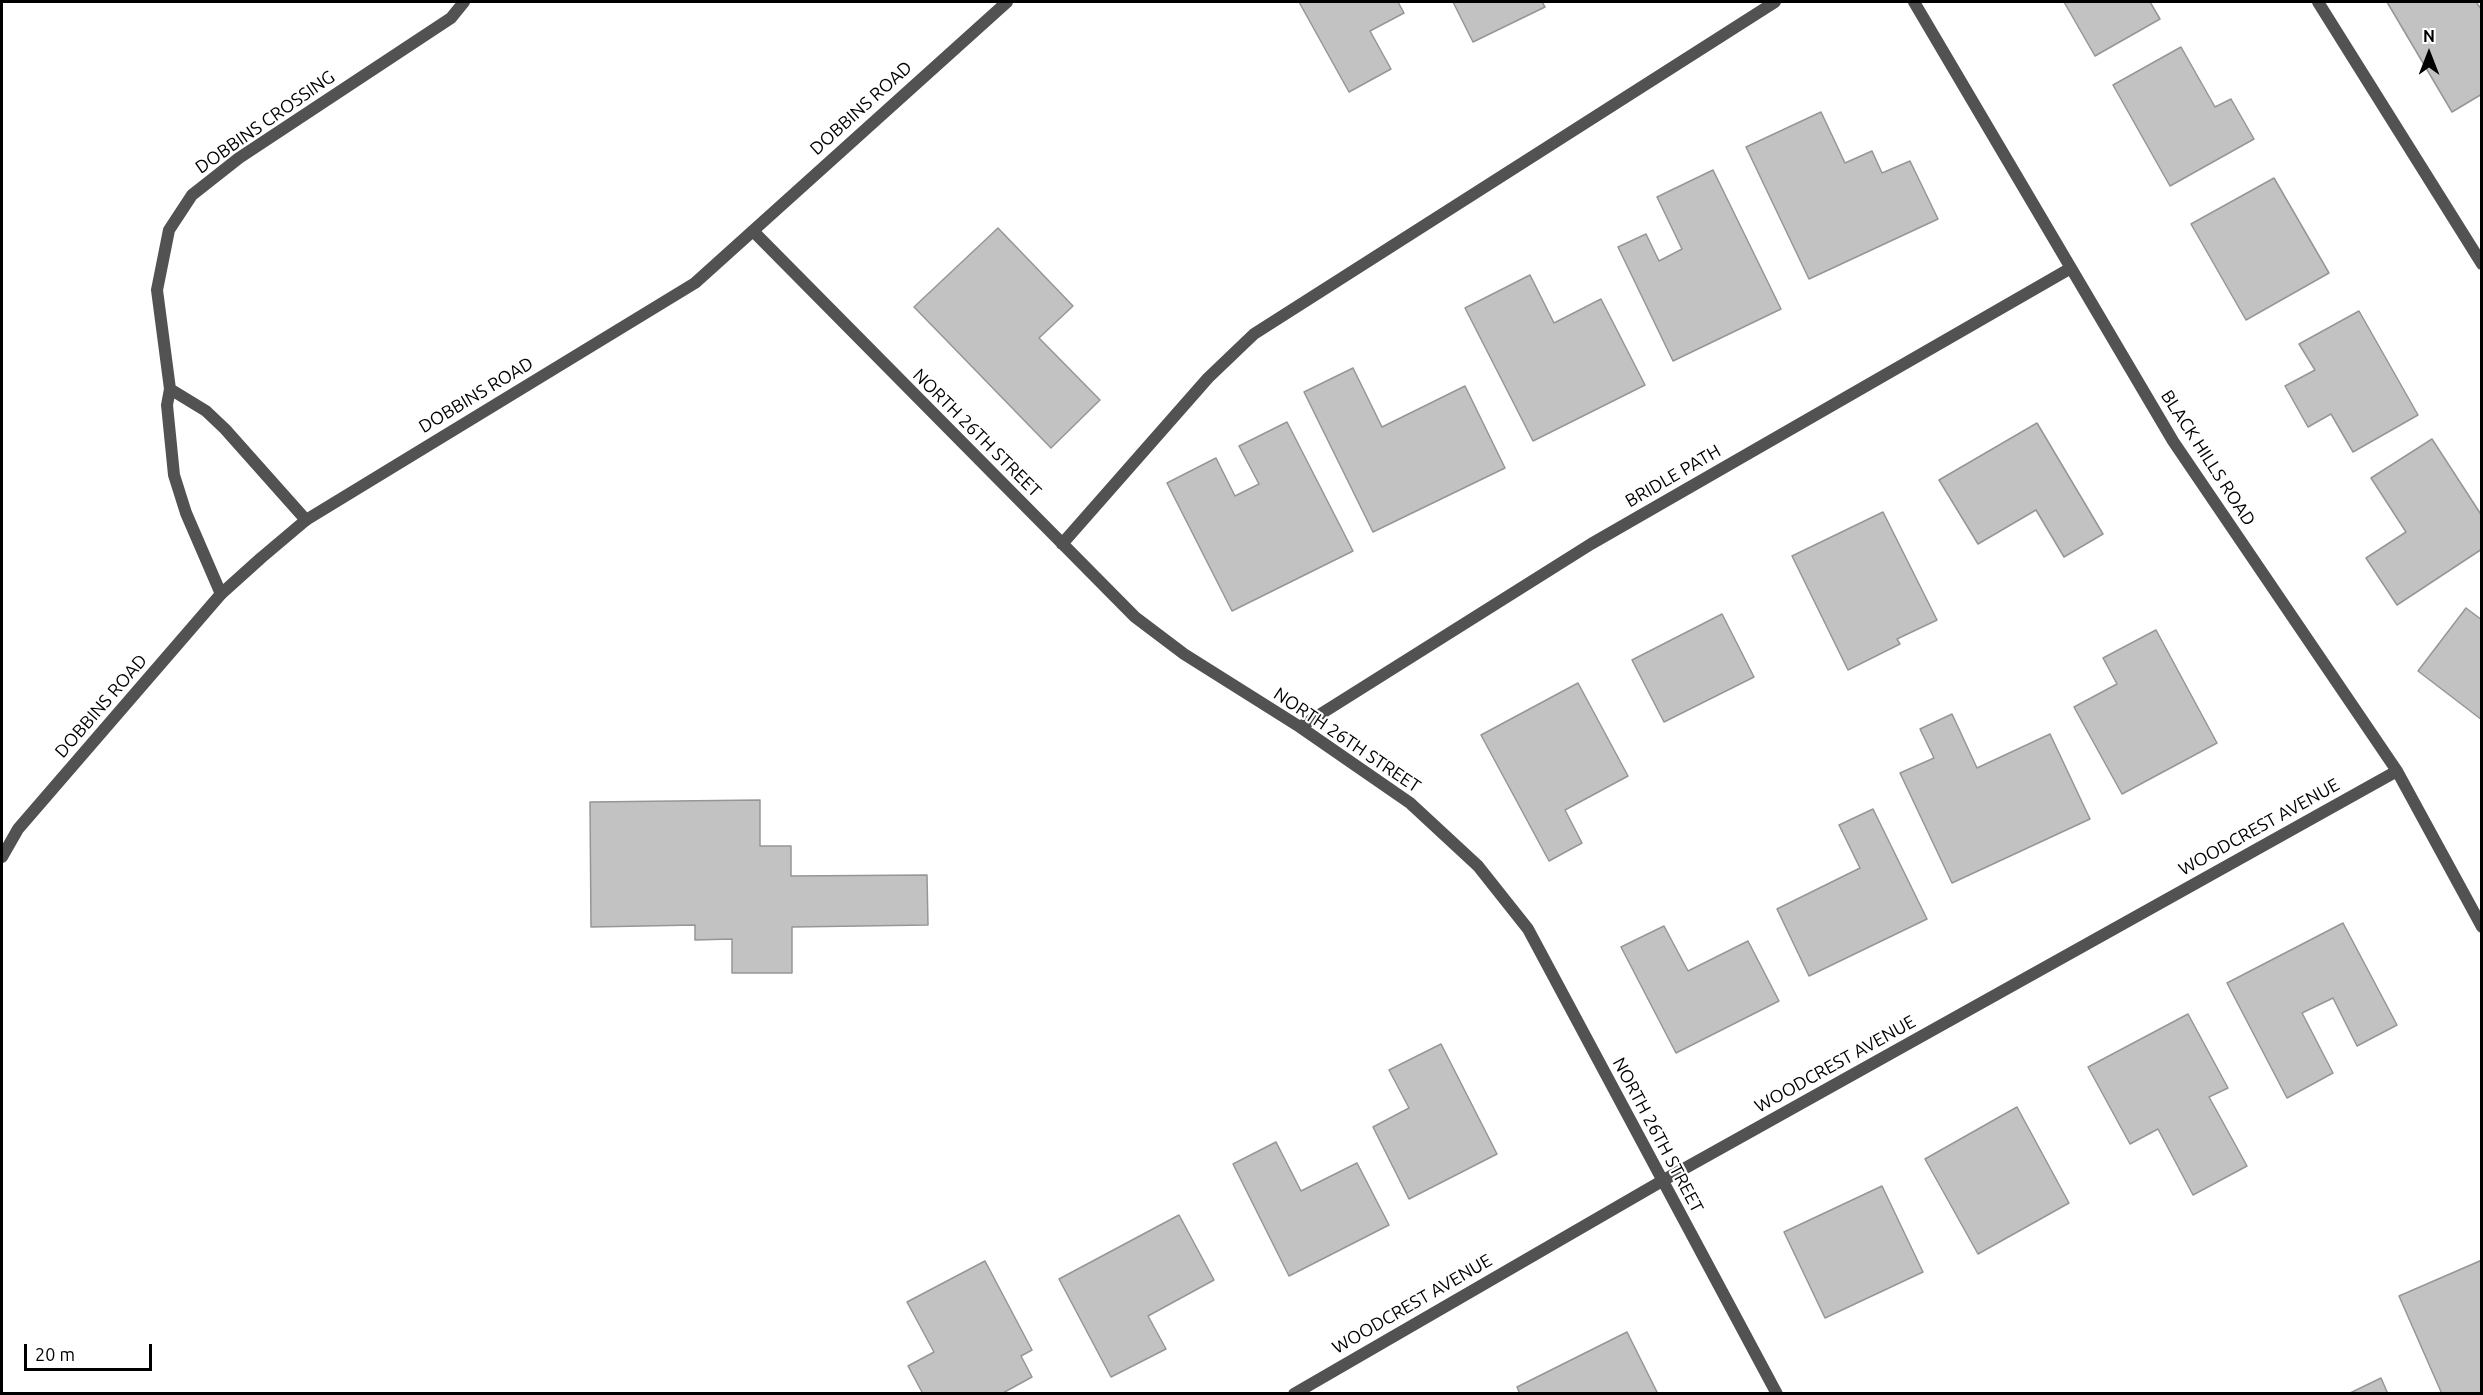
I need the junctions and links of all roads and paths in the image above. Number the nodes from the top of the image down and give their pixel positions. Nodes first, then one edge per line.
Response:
1 (464, 2) edge
2 (1007, 2) edge
3 (1775, 2) edge
4 (1914, 2) edge
5 (2318, 2) edge
6 (753, 231) junction
7 (2481, 264) edge
8 (2071, 268) junction
9 (171, 389) junction
10 (306, 520) junction
11 (1062, 544) junction
12 (221, 594) junction
13 (1300, 727) junction
14 (2397, 771) junction
15 (2, 857) edge
16 (2481, 927) edge
17 (1662, 1180) junction
18 (1294, 1394) edge
19 (1777, 1394) edge

1 - 9 street, DOBBINS CROSSING
2 - 6 street, DOBBINS ROAD
3 - 11 street
4 - 8 street, BLACK HILLS ROAD
5 - 7 street
6 - 10 street, DOBBINS ROAD
6 - 11 street, NORTH 26TH STREET
8 - 13 street, BRIDLE PATH
8 - 14 street, BLACK HILLS ROAD
9 - 10 street
9 - 12 street, DOBBINS CROSSING
10 - 12 street, DOBBINS ROAD
11 - 13 street, NORTH 26TH STREET
12 - 15 street, DOBBINS ROAD
13 - 17 street, NORTH 26TH STREET
14 - 16 street, BLACK HILLS ROAD
14 - 17 street, WOODCREST AVENUE
17 - 18 street, WOODCREST AVENUE
17 - 19 street, NORTH 26TH STREET

